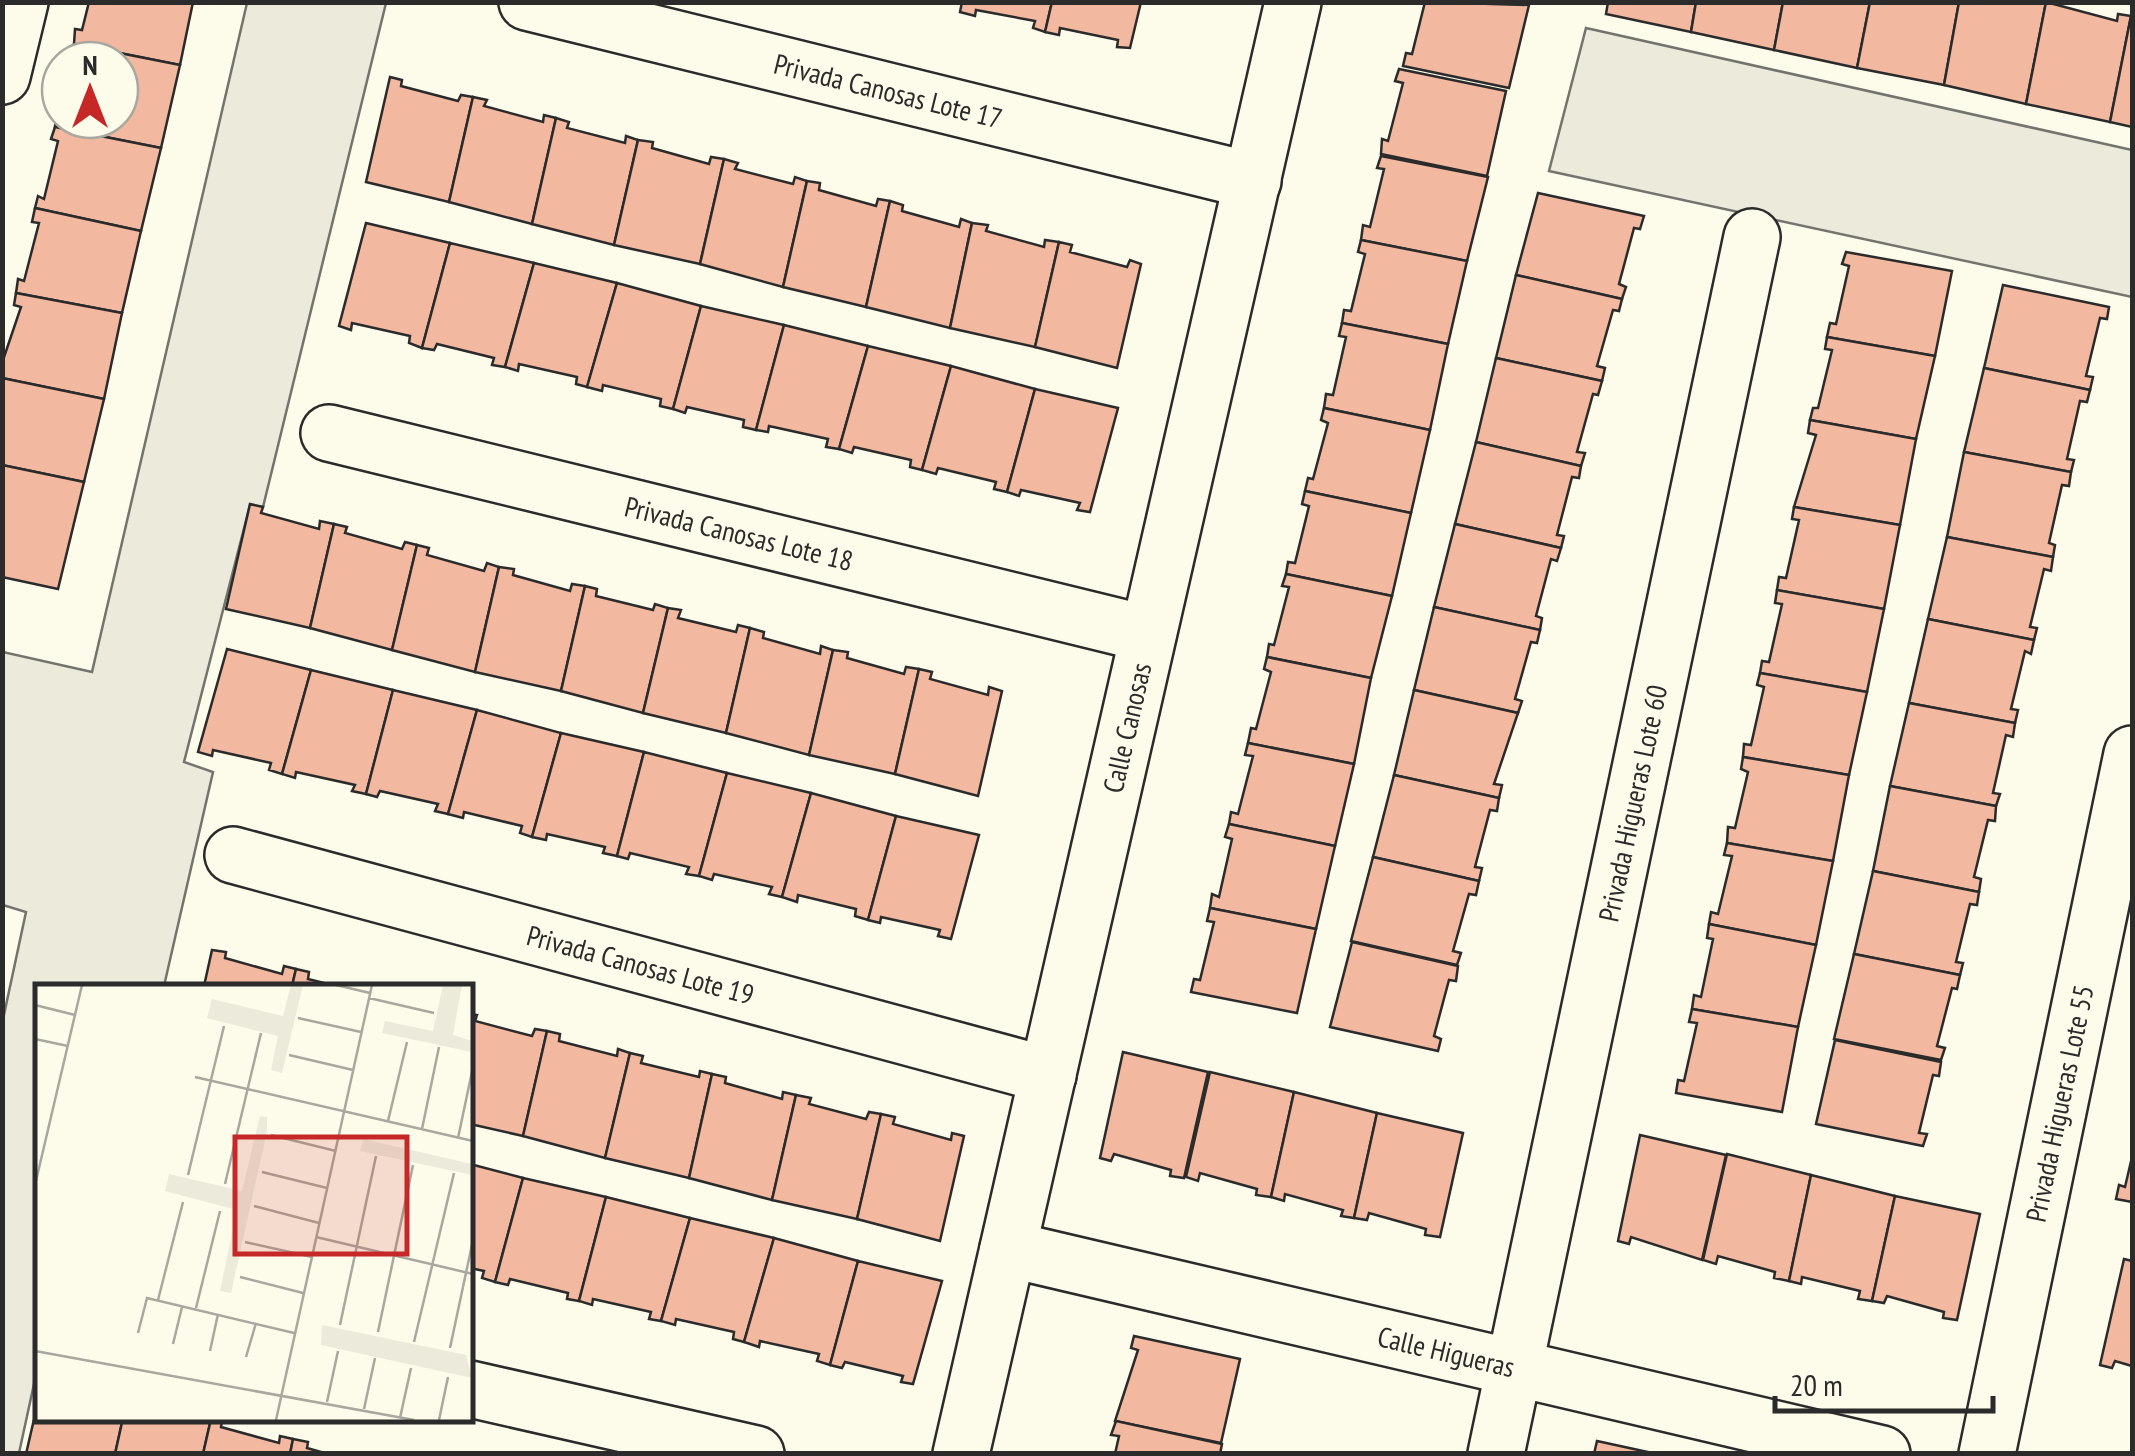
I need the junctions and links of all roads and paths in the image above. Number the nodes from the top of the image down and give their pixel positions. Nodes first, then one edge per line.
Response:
1 (20, 2) edge
2 (526, 2) edge
3 (1294, 2) edge
4 (2, 76) edge
5 (1253, 181) junction
6 (1752, 237) dead end
7 (330, 434) dead end
8 (1148, 634) junction
9 (2132, 754) edge
10 (232, 854) dead end
11 (1048, 1075) junction
12 (1008, 1249) junction
13 (1514, 1368) junction
14 (472, 1389) edge
15 (756, 1454) edge
16 (961, 1454) edge
17 (1496, 1454) edge
18 (1882, 1454) edge
19 (1987, 1454) edge

1 - 4 street
2 - 5 street, Privada Canosas Lote 17
3 - 5 street, Calle Canosas
5 - 8 street, Calle Canosas
6 - 13 street, Privada Higueras Lote 60
7 - 8 street, Privada Canosas Lote 18
8 - 11 street, Calle Canosas
9 - 19 street, Privada Higueras Lote 55
10 - 11 street, Privada Canosas Lote 19
11 - 12 street, Calle Canosas
12 - 13 street, Calle Higueras
12 - 16 street, Calle Canosas
13 - 17 street, Privada Higueras Lote 60
13 - 18 street, Calle Higueras
14 - 15 street

